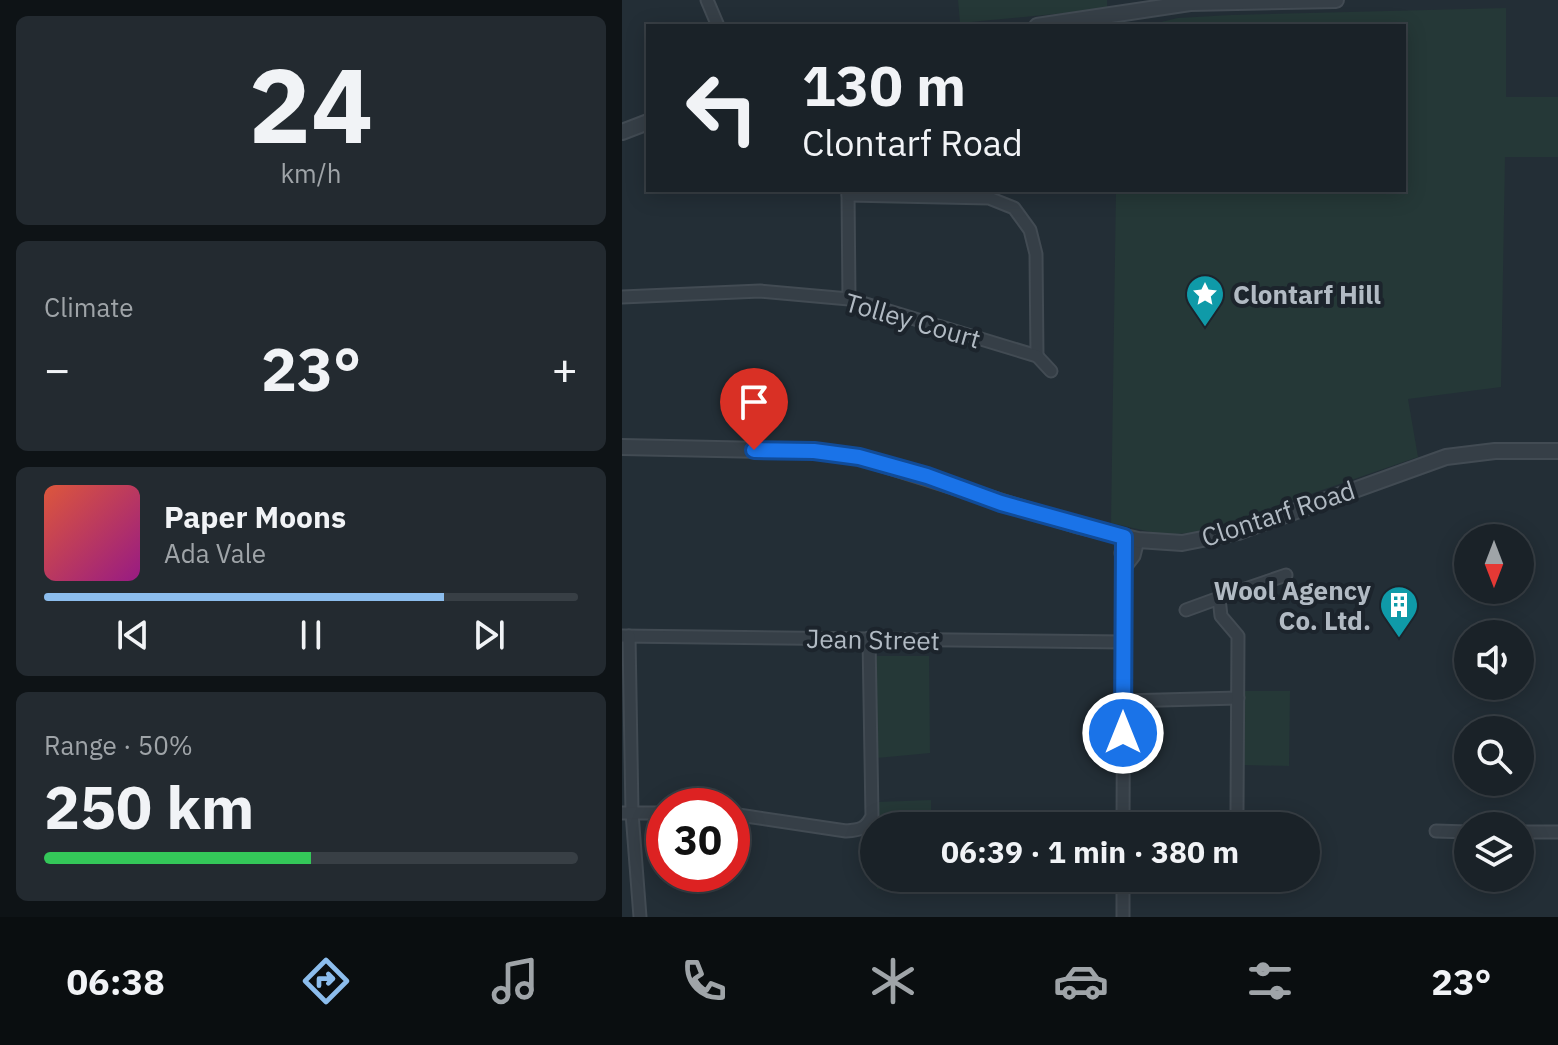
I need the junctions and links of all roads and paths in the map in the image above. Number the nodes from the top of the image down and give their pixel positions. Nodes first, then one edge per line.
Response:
1 (707, 0) edge
2 (1336, 0) edge
3 (717, 24) edge
4 (1050, 24) edge
5 (646, 123) edge
6 (622, 132) edge
7 (848, 192) edge
8 (622, 297) edge
9 (849, 299) junction
10 (1037, 356) junction
11 (1051, 371) dead end
12 (622, 447) edge
13 (1558, 451) edge
14 (1131, 539) junction
15 (1286, 575) dead end
16 (1219, 598) junction
17 (1186, 610) dead end
18 (626, 636) edge
19 (869, 638) junction
20 (1123, 642) junction
21 (1238, 698) junction
22 (1123, 701) junction
23 (1237, 810) dead end
24 (1123, 812) edge
25 (627, 813) edge
26 (750, 817) edge
27 (1436, 831) dead end
28 (1454, 832) edge
29 (1534, 832) edge
30 (1558, 832) edge
31 (1123, 892) edge
32 (640, 917) edge
33 (1123, 917) edge

1 - 3 street
2 - 4 street
5 - 6 street
7 - 9 street
7 - 10 street
8 - 9 street, Tolley Court
9 - 10 street, Tolley Court
10 - 11 street
12 - 14 street, Clontarf Road
13 - 14 street, Clontarf Road
14 - 20 street
15 - 16 street
16 - 17 street
16 - 21 street
18 - 19 street, Jean Street
18 - 25 street
19 - 20 street, Jean Street
19 - 26 street
20 - 22 street
21 - 22 street
21 - 23 street
22 - 24 street
25 - 32 street
27 - 28 street
29 - 30 street
31 - 33 street

